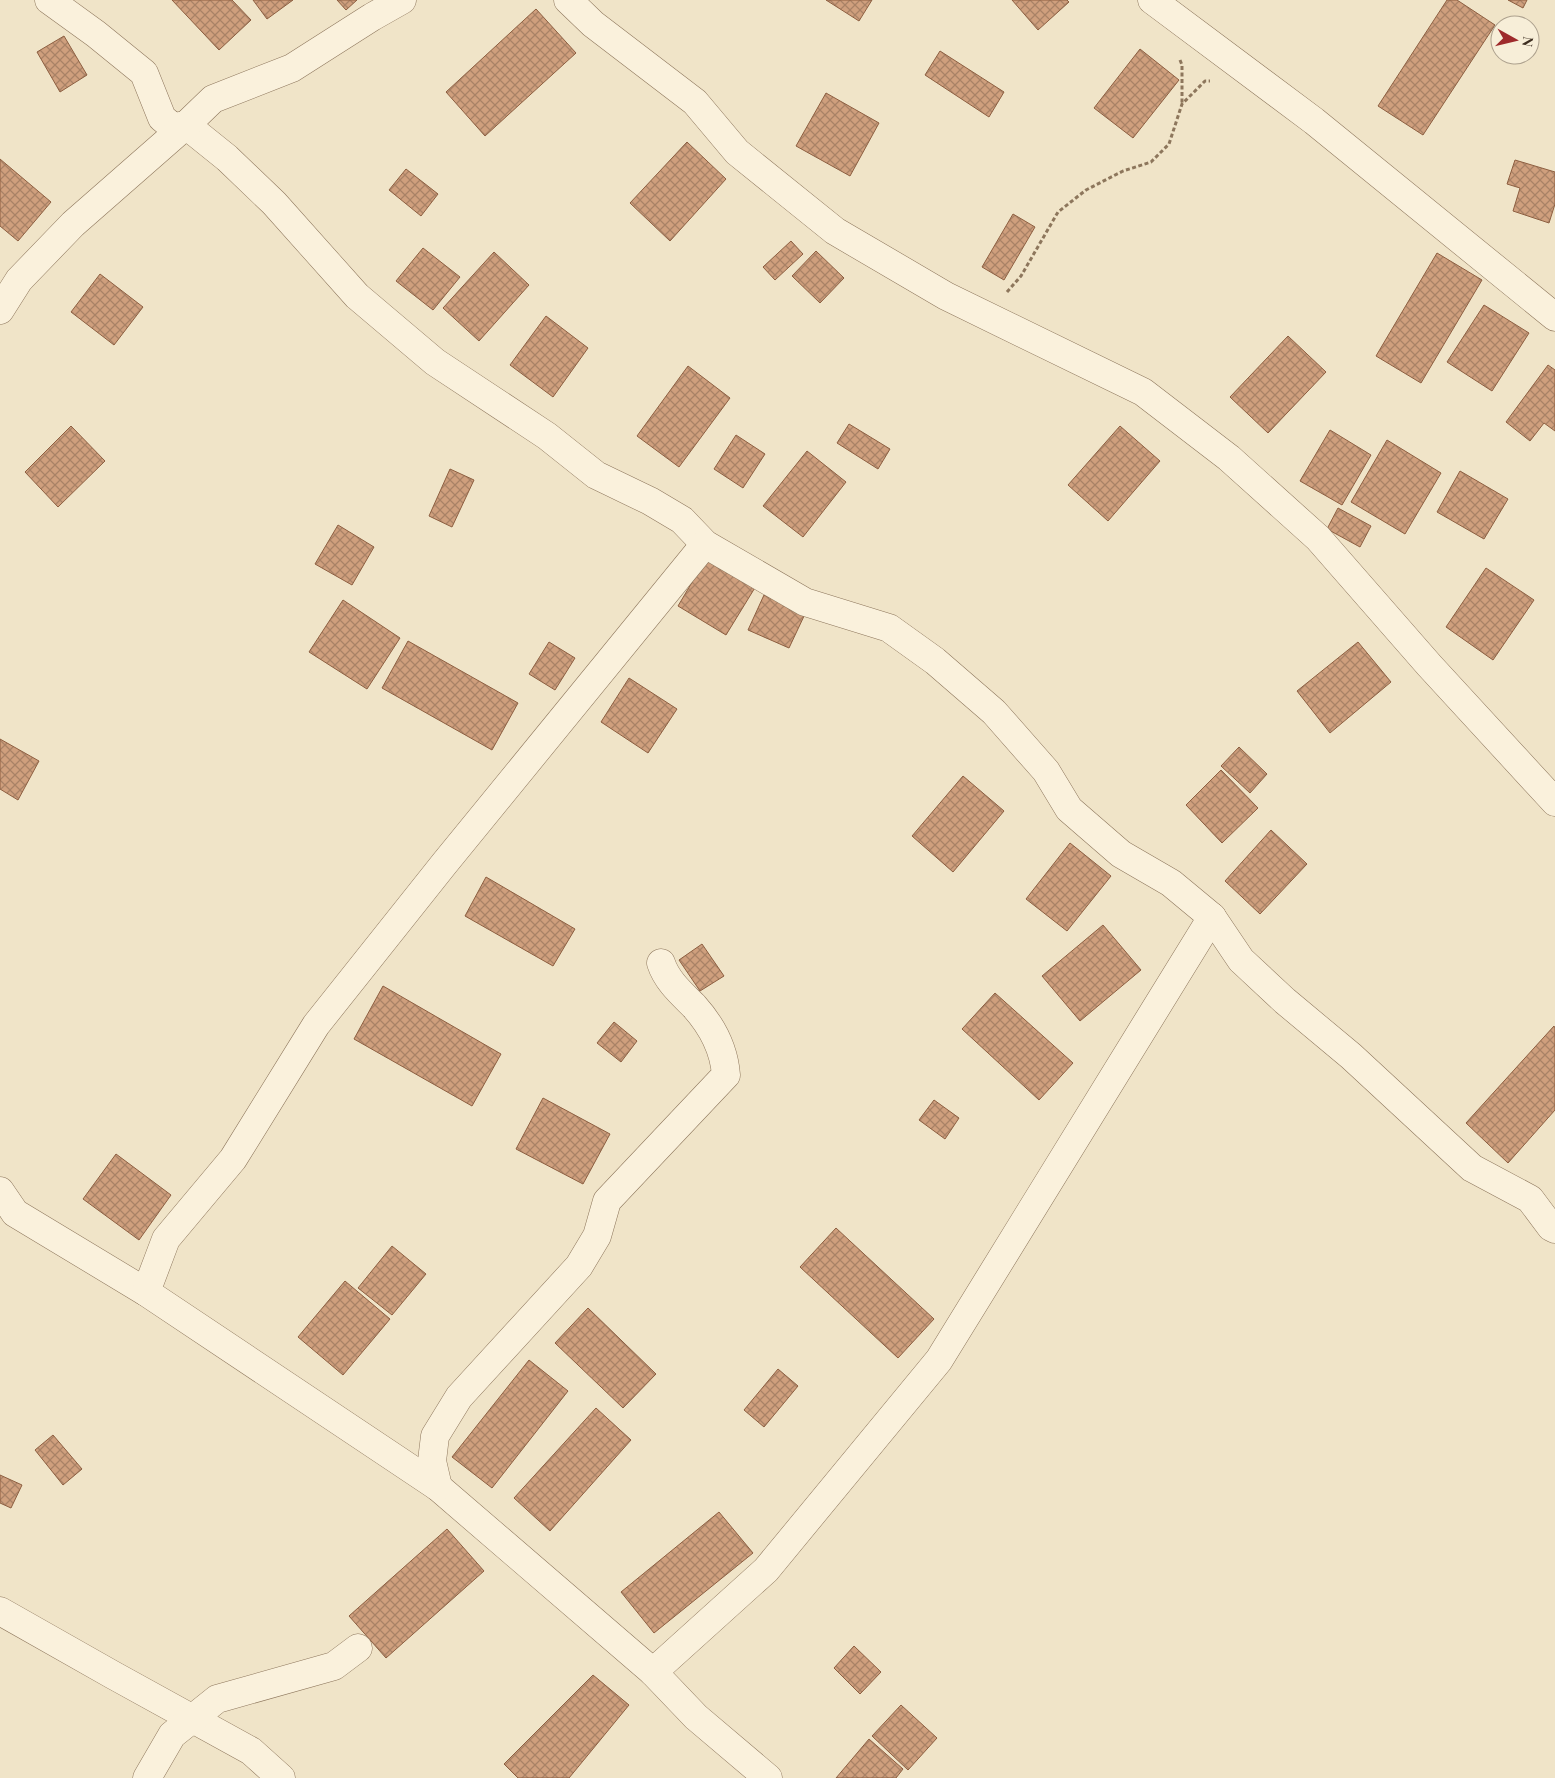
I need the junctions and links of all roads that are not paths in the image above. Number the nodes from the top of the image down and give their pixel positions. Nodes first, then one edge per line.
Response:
1 (48, 0) edge
2 (402, 0) edge
3 (568, 0) edge
4 (1152, 0) edge
5 (186, 125) junction
6 (0, 310) edge
7 (1555, 318) edge
8 (705, 544) junction
9 (1555, 802) edge
10 (1212, 917) junction
11 (661, 963) dead end
12 (0, 1191) edge
13 (1555, 1229) edge
14 (146, 1292) junction
15 (438, 1487) junction
16 (0, 1611) edge
17 (358, 1648) dead end
18 (653, 1672) junction
19 (194, 1718) junction
20 (147, 1778) edge
21 (281, 1778) edge
22 (768, 1778) edge

1 - 5 street
2 - 5 street
3 - 9 street
4 - 7 street
5 - 6 street
5 - 8 street
8 - 10 street
8 - 14 street
10 - 13 street
10 - 18 street
11 - 15 street
12 - 14 street
14 - 15 street
15 - 18 street
16 - 19 street
17 - 19 street
18 - 22 street
19 - 20 street
19 - 21 street

